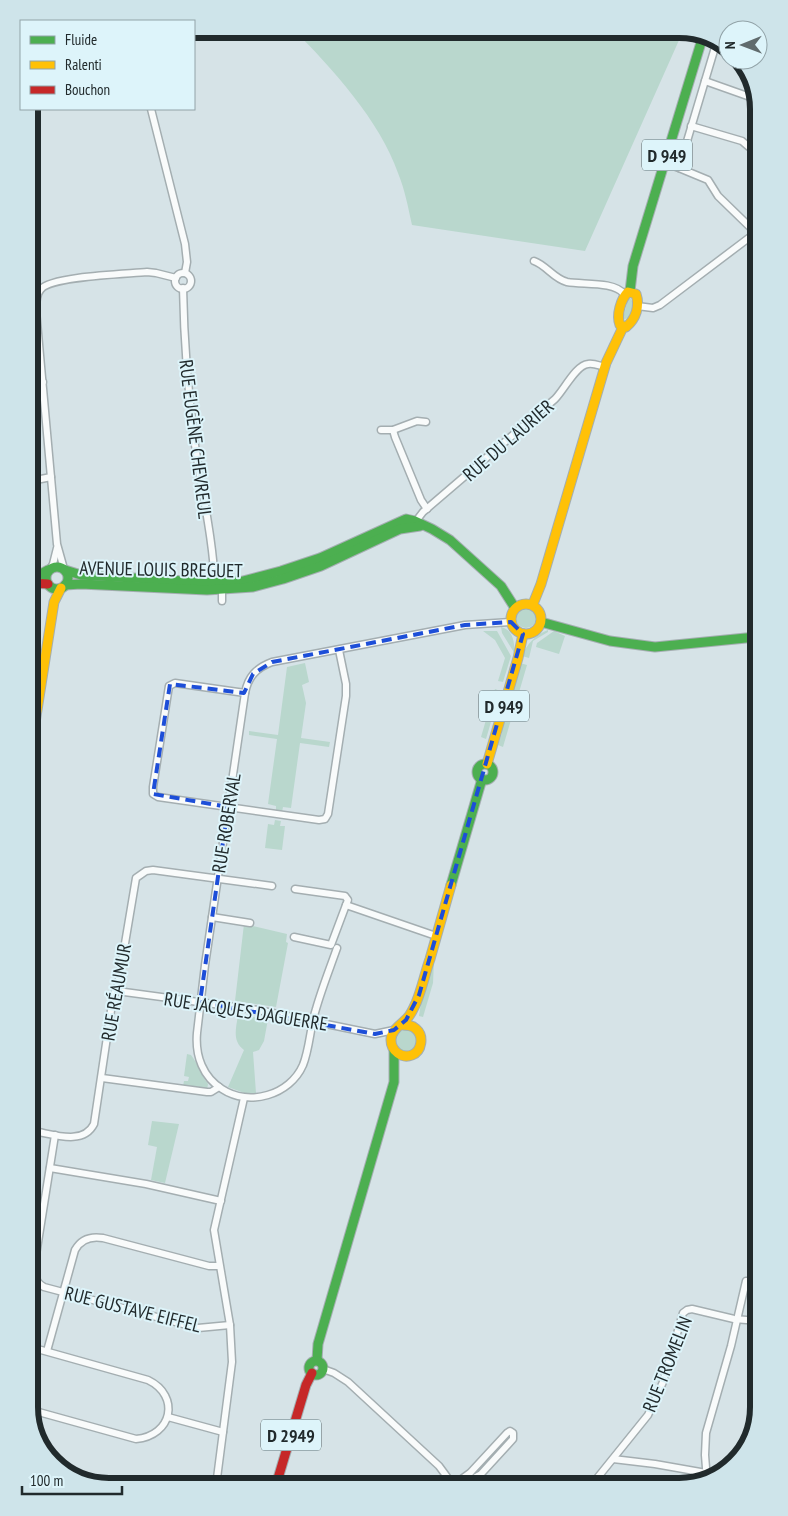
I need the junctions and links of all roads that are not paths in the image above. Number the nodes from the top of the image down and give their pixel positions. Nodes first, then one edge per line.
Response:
1 (701, 41) edge
2 (716, 48) edge
3 (705, 81) junction
4 (749, 97) edge
5 (151, 110) edge
6 (692, 126) junction
7 (749, 148) dead end
8 (664, 163) junction
9 (679, 168) junction
10 (750, 229) edge
11 (748, 239) joint
12 (750, 241) edge
13 (534, 261) dead end
14 (185, 273) junction
15 (176, 278) junction
16 (183, 288) junction
17 (627, 293) junction
18 (38, 295) edge
19 (637, 306) junction
20 (623, 326) junction
21 (38, 330) edge
22 (605, 367) junction
23 (38, 382) edge
24 (43, 382) junction
25 (426, 422) dead end
26 (381, 430) dead end
27 (393, 430) junction
28 (52, 478) junction
29 (38, 480) edge
30 (427, 509) junction
31 (414, 523) junction
32 (57, 544) junction
33 (49, 569) junction
34 (65, 569) junction
35 (38, 575) edge
36 (38, 584) edge
37 (48, 585) junction
38 (63, 587) junction
39 (217, 587) junction
40 (222, 602) dead end
41 (533, 604) junction
42 (515, 608) junction
43 (52, 613) junction
44 (511, 622) junction
45 (542, 622) junction
46 (523, 634) junction
47 (750, 638) edge
48 (339, 650) junction
49 (245, 693) junction
50 (38, 706) edge
51 (228, 807) junction
52 (217, 880) junction
53 (272, 886) dead end
54 (295, 889) dead end
55 (346, 905) junction
56 (212, 917) junction
57 (250, 923) dead end
58 (436, 936) junction
59 (294, 937) dead end
60 (337, 948) dead end
61 (117, 991) junction
62 (419, 995) junction
63 (200, 1002) junction
64 (313, 1021) junction
65 (398, 1028) junction
66 (417, 1030) junction
67 (375, 1034) junction
68 (392, 1047) junction
69 (410, 1055) junction
70 (102, 1078) junction
71 (394, 1082) junction
72 (219, 1087) junction
73 (244, 1098) junction
74 (37, 1132) edge
75 (55, 1135) junction
76 (50, 1168) junction
77 (221, 1201) junction
78 (37, 1248) edge
79 (219, 1266) junction
80 (37, 1280) edge
81 (746, 1281) dead end
82 (64, 1292) junction
83 (738, 1319) junction
84 (750, 1320) edge
85 (230, 1325) junction
86 (37, 1349) edge
87 (47, 1351) junction
88 (317, 1360) junction
89 (323, 1369) junction
90 (312, 1374) junction
91 (38, 1412) edge
92 (168, 1417) junction
93 (223, 1432) junction
94 (613, 1459) junction
95 (706, 1473) joint
96 (217, 1478) edge
97 (278, 1478) edge
98 (447, 1478) edge
99 (466, 1478) edge
100 (472, 1478) edge
101 (597, 1478) edge

1 - 8 main road, D 949
2 - 3 street
3 - 4 street
3 - 6 street
5 - 14 street
6 - 7 street
6 - 9 street
8 - 9 street
8 - 17 main road, D 949
9 - 10 street
11 - 12 street
11 - 19 street
13 - 17 street
14 - 15 street
14 - 16 street
15 - 16 street
15 - 18 street
16 - 39 street, RUE EUGÈNE CHEVREUL
17 - 19 main road
17 - 20 main road
19 - 20 main road
20 - 22 main road
21 - 24 street
22 - 30 street, RUE DU LAURIER
22 - 41 main road
23 - 24 street
24 - 28 street
25 - 27 street
26 - 27 street
27 - 30 street
28 - 29 street
28 - 32 street
30 - 31 street, RUE DU LAURIER
31 - 39 main road, AVENUE LOUIS BREGUET
31 - 42 main road
32 - 33 street
32 - 34 street
33 - 34 main road
33 - 35 main road
33 - 37 main road
34 - 38 main road
34 - 39 main road, AVENUE LOUIS BREGUET
36 - 37 main road
37 - 38 main road
37 - 43 main road
38 - 39 main road, AVENUE LOUIS BREGUET
38 - 43 main road
39 - 40 street, RUE EUGÈNE CHEVREUL
41 - 42 main road
41 - 45 main road
42 - 44 main road
43 - 50 main road
44 - 46 main road
44 - 48 street, RUE ROBERVAL
45 - 46 main road
45 - 47 main road
46 - 58 main road, D 949
48 - 49 street, RUE ROBERVAL
48 - 51 street
49 - 51 street, RUE ROBERVAL
49 - 51 street
51 - 52 street, RUE ROBERVAL
52 - 53 street
52 - 56 street, RUE ROBERVAL
52 - 61 street, RUE RÉAUMUR
54 - 55 street
55 - 58 street
55 - 59 street
56 - 57 street
56 - 63 street, RUE ROBERVAL
58 - 62 main road
60 - 64 street
61 - 63 street, RUE JACQUES DAGUERRE
61 - 70 street, RUE RÉAUMUR
62 - 65 main road
62 - 66 main road
63 - 64 street, RUE JACQUES DAGUERRE
63 - 72 street, RUE ROBERVAL
64 - 67 street, RUE JACQUES DAGUERRE
64 - 73 street
65 - 66 main road
65 - 67 street
65 - 68 main road
66 - 69 main road
67 - 68 street
68 - 69 main road
68 - 71 main road
69 - 71 main road
70 - 72 street
70 - 75 street, RUE RÉAUMUR
71 - 88 main road
72 - 73 street, RUE ROBERVAL
73 - 77 street
74 - 75 street, RUE RÉAUMUR
75 - 76 street, RUE GUSTAVE EIFFEL
76 - 77 street
76 - 78 street, RUE GUSTAVE EIFFEL
77 - 79 street
79 - 82 street
79 - 85 street
80 - 82 street, RUE GUSTAVE EIFFEL
81 - 83 street
82 - 85 street, RUE GUSTAVE EIFFEL
82 - 87 street
83 - 84 street
83 - 94 street, RUE TROMELIN
83 - 95 street
85 - 93 street
86 - 87 street
87 - 92 street
88 - 89 main road
88 - 90 main road
89 - 90 main road
89 - 98 street
90 - 97 main road, D 2949
91 - 92 street
92 - 93 street
93 - 96 street
94 - 95 street
94 - 101 street, RUE TROMELIN
99 - 100 street

